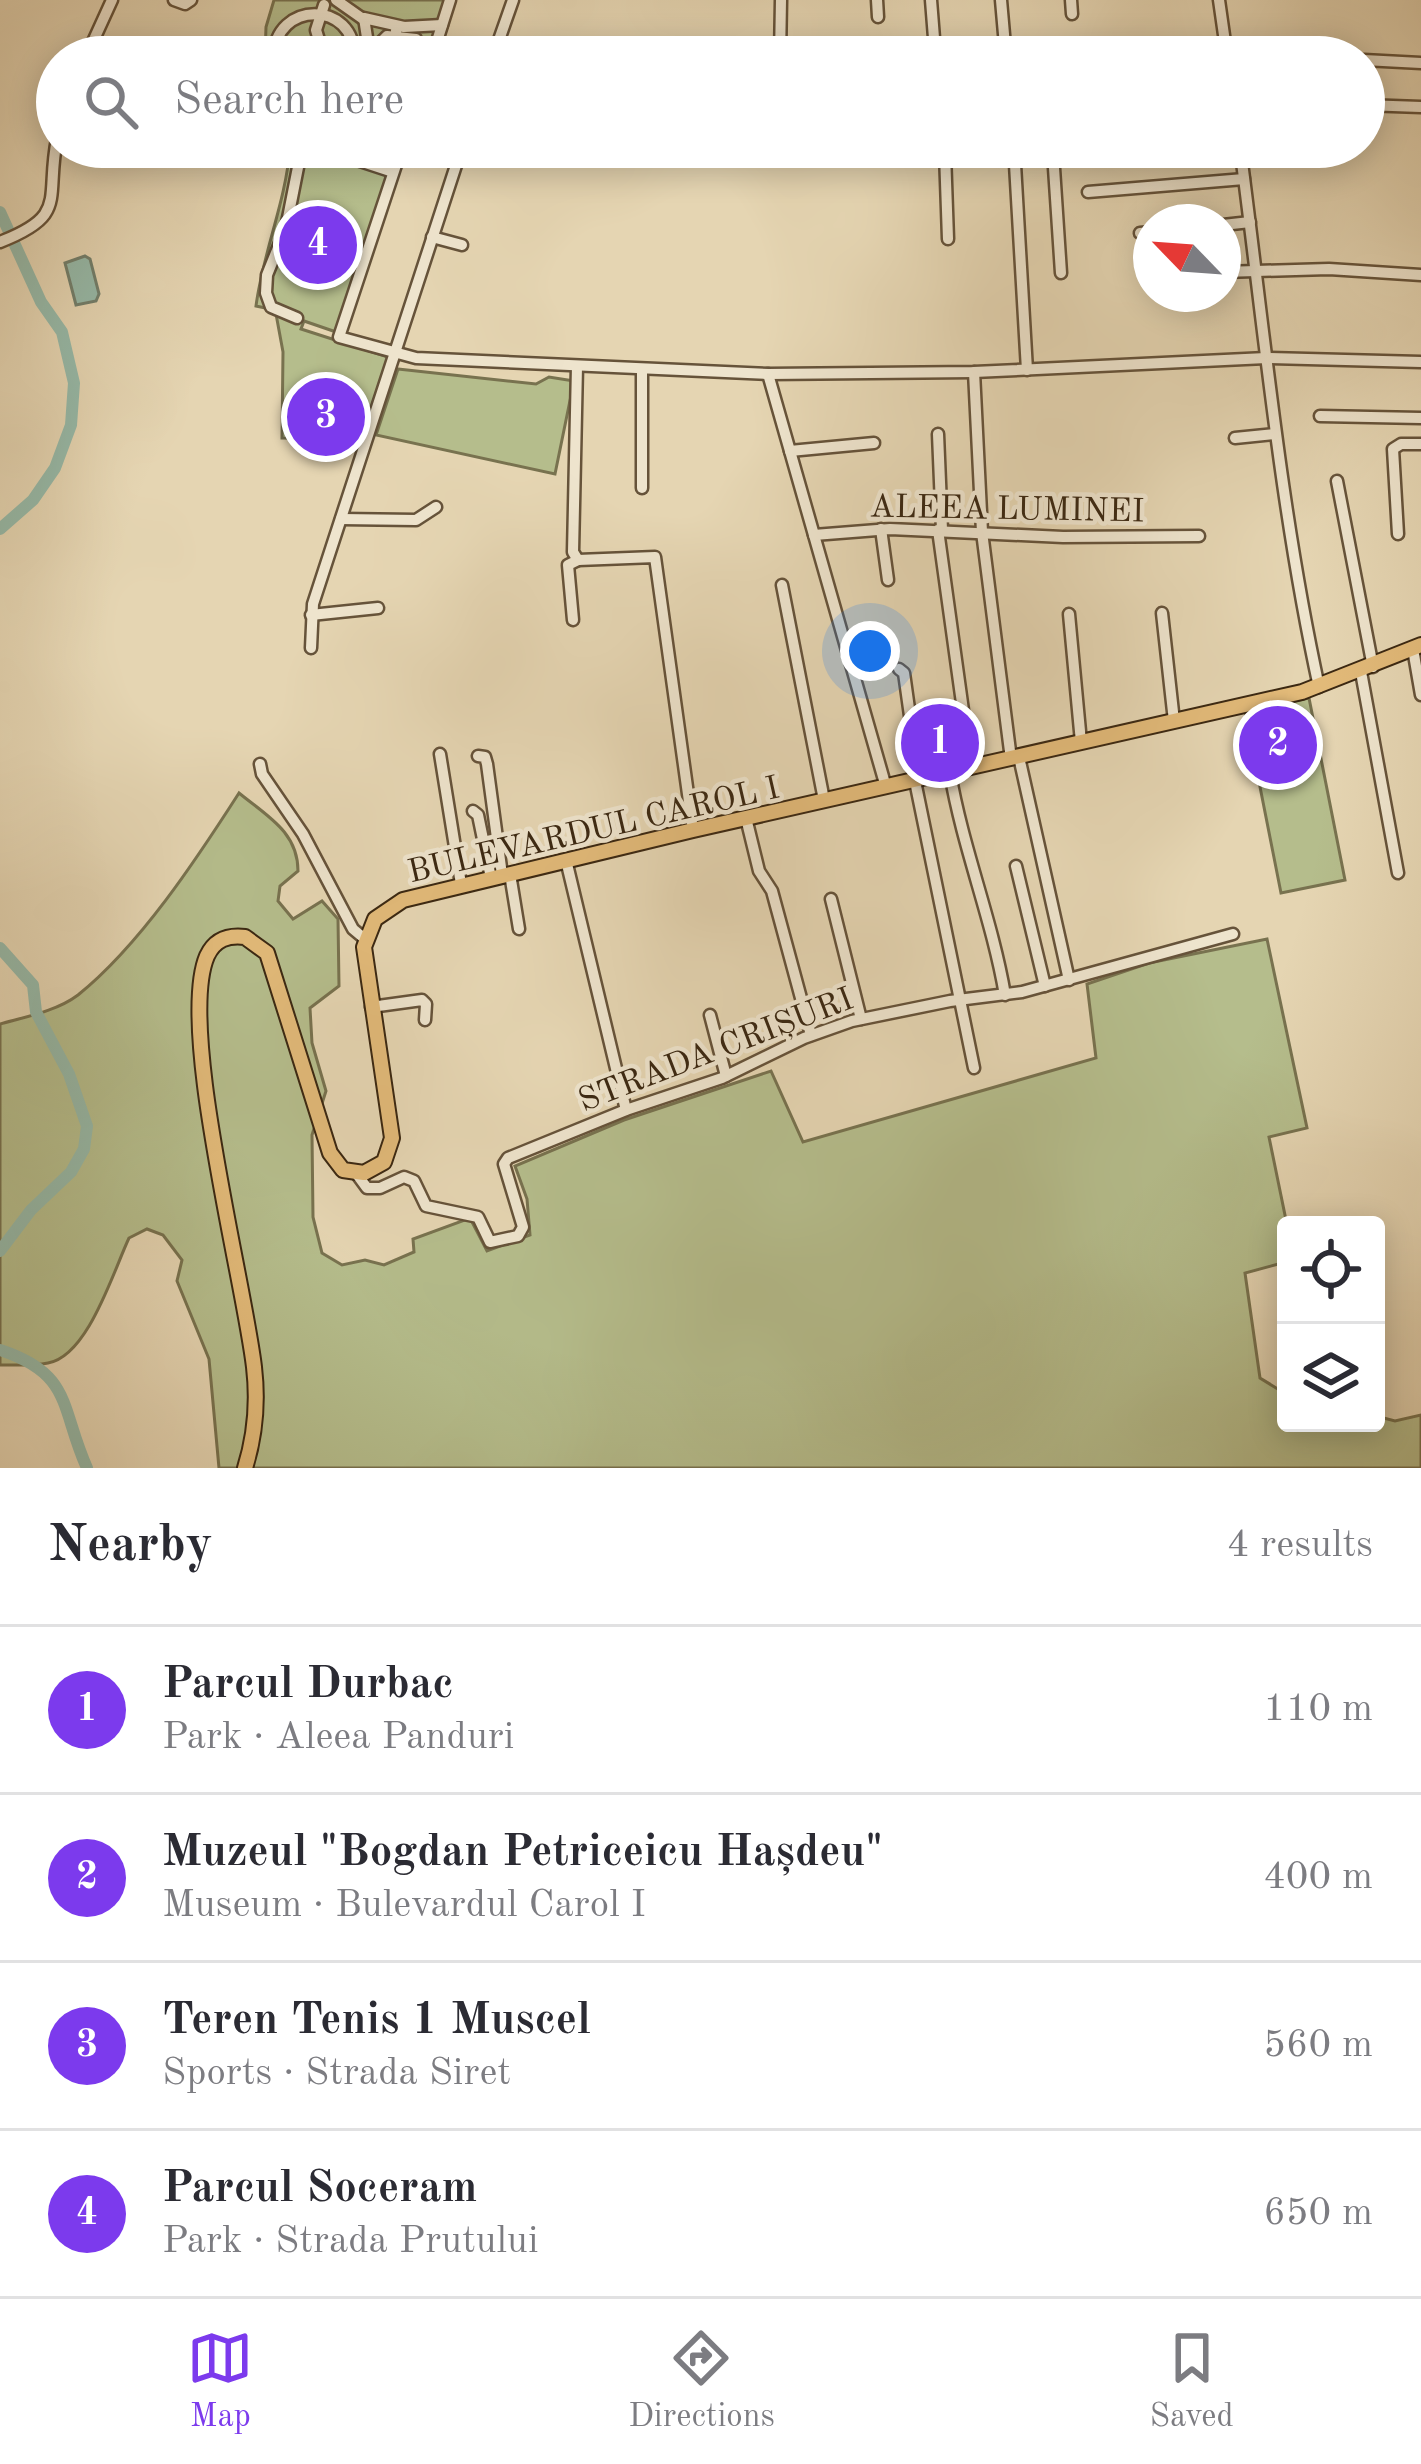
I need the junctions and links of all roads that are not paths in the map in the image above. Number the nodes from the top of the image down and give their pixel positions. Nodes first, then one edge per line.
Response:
1 (112, 0) edge
2 (174, 0) edge
3 (191, 0) edge
4 (450, 0) edge
5 (513, 0) edge
6 (781, 0) edge
7 (877, 0) edge
8 (931, 0) edge
9 (1001, 0) edge
10 (1071, 0) edge
11 (1219, 0) edge
12 (328, 5) edge
13 (307, 8) dead end
14 (1072, 14) dead end
15 (878, 17) dead end
16 (363, 19) junction
17 (442, 25) junction
18 (396, 32) junction
19 (96, 36) edge
20 (277, 36) edge
21 (318, 36) edge
22 (350, 36) edge
23 (366, 36) edge
24 (387, 36) edge
25 (396, 36) edge
26 (405, 36) edge
27 (439, 36) edge
28 (500, 36) edge
29 (780, 36) edge
30 (934, 36) edge
31 (1004, 36) edge
32 (1224, 36) edge
33 (1385, 61) edge
34 (1421, 63) edge
35 (1385, 106) edge
36 (1421, 107) edge
37 (53, 168) edge
38 (298, 168) edge
39 (383, 168) edge
40 (394, 168) edge
41 (455, 168) edge
42 (946, 168) edge
43 (1015, 168) edge
44 (1054, 168) edge
45 (1242, 168) edge
46 (393, 172) junction
47 (1244, 179) junction
48 (1088, 192) dead end
49 (1250, 222) junction
50 (1241, 223) edge
51 (432, 237) junction
52 (948, 238) dead end
53 (0, 242) edge
54 (462, 245) dead end
55 (1256, 269) junction
56 (1241, 270) edge
57 (1061, 273) dead end
58 (1421, 275) edge
59 (297, 319) dead end
60 (393, 353) junction
61 (1266, 358) junction
62 (1421, 362) edge
63 (577, 366) junction
64 (642, 369) junction
65 (1027, 370) junction
66 (974, 372) junction
67 (768, 374) junction
68 (1320, 416) dead end
69 (1421, 418) edge
70 (938, 434) dead end
71 (1274, 434) junction
72 (1235, 438) dead end
73 (874, 443) dead end
74 (1421, 444) edge
75 (790, 451) junction
76 (1337, 481) dead end
77 (642, 488) dead end
78 (436, 507) dead end
79 (341, 519) junction
80 (881, 529) junction
81 (940, 530) junction
82 (982, 532) junction
83 (1398, 534) dead end
84 (814, 535) junction
85 (1198, 536) dead end
86 (578, 560) junction
87 (888, 580) dead end
88 (782, 585) dead end
89 (378, 608) dead end
90 (1162, 613) dead end
91 (1069, 614) dead end
92 (311, 615) junction
93 (574, 620) dead end
94 (1417, 647) edge
95 (311, 648) dead end
96 (899, 669) dead end
97 (1367, 670) junction
98 (1319, 687) junction
99 (1421, 695) edge
100 (1174, 721) junction
101 (1082, 742) junction
102 (440, 754) dead end
103 (478, 756) dead end
104 (1015, 758) junction
105 (260, 764) dead end
106 (971, 768) junction
107 (950, 773) junction
108 (917, 781) junction
109 (886, 787) junction
110 (824, 800) junction
111 (473, 811) dead end
112 (746, 818) junction
113 (693, 830) junction
114 (566, 860) junction
115 (1016, 866) dead end
116 (1398, 873) dead end
117 (501, 876) junction
118 (461, 884) junction
119 (831, 899) dead end
120 (519, 929) dead end
121 (1233, 934) dead end
122 (365, 939) junction
123 (1069, 980) junction
124 (1045, 986) junction
125 (1005, 995) junction
126 (961, 999) junction
127 (371, 1007) junction
128 (710, 1015) dead end
129 (861, 1019) junction
130 (425, 1020) dead end
131 (811, 1035) junction
132 (974, 1068) dead end
133 (726, 1076) junction
134 (626, 1110) junction
135 (356, 1173) junction
136 (245, 1468) edge

1 - 19 street
2 - 3 street
4 - 17 street
5 - 28 street
6 - 29 street
7 - 15 street
8 - 30 street
9 - 31 street
10 - 14 street
11 - 32 street
12 - 13 street
12 - 16 street
12 - 20 street
12 - 21 street
12 - 22 street
16 - 18 street
16 - 23 street
17 - 18 street
17 - 27 street
18 - 24 street
18 - 25 street
18 - 26 street
33 - 34 street
35 - 36 street
37 - 53 street
38 - 59 street
39 - 46 street
40 - 46 street
41 - 51 street
42 - 52 street
43 - 65 street
44 - 57 street
45 - 47 street
46 - 60 street
47 - 48 street
47 - 49 street
49 - 50 street
49 - 55 street
51 - 54 street
51 - 60 street
55 - 56 street
55 - 58 street
55 - 61 street
60 - 63 street
60 - 79 street
61 - 62 street
61 - 65 street
61 - 71 street
63 - 64 street
63 - 86 street
64 - 67 street
64 - 77 street
65 - 66 street
66 - 67 street
66 - 82 street
67 - 75 street
68 - 69 street
70 - 81 street
71 - 72 street
71 - 98 street
73 - 75 street
74 - 83 street
75 - 84 street
76 - 97 street
78 - 79 street
79 - 92 street
80 - 81 street, ALEEA LUMINEI
80 - 84 street, ALEEA LUMINEI
80 - 87 street
81 - 82 street, ALEEA LUMINEI
81 - 106 street
82 - 85 street, ALEEA LUMINEI
82 - 104 street
84 - 109 street
86 - 93 street
86 - 113 street
88 - 110 street
89 - 92 street
90 - 100 street
91 - 101 street
92 - 95 street
94 - 97 main road, BULEVARDUL CAROL I
94 - 99 street
96 - 108 street
97 - 98 main road, BULEVARDUL CAROL I
97 - 116 street
98 - 100 main road, BULEVARDUL CAROL I
100 - 101 main road, BULEVARDUL CAROL I
101 - 104 main road, BULEVARDUL CAROL I
102 - 118 street
103 - 117 street
104 - 106 main road, BULEVARDUL CAROL I
104 - 123 street
105 - 122 street
106 - 107 main road, BULEVARDUL CAROL I
107 - 108 main road, BULEVARDUL CAROL I
107 - 125 street
108 - 109 main road, BULEVARDUL CAROL I
108 - 126 street
109 - 110 main road, BULEVARDUL CAROL I
110 - 112 main road, BULEVARDUL CAROL I
111 - 117 street
112 - 113 main road, BULEVARDUL CAROL I
112 - 131 street
113 - 114 main road, BULEVARDUL CAROL I
114 - 117 main road, BULEVARDUL CAROL I
114 - 134 street
115 - 124 street
117 - 118 main road, BULEVARDUL CAROL I
117 - 120 street
118 - 122 main road, BULEVARDUL CAROL I
119 - 129 street
121 - 123 street, STRADA CRIȘURI
122 - 127 main road
123 - 124 street, STRADA CRIȘURI
124 - 125 street, STRADA CRIȘURI
125 - 126 street, STRADA CRIȘURI
126 - 129 street, STRADA CRIȘURI
126 - 132 street
127 - 130 street
127 - 135 main road
128 - 133 street
129 - 131 street, STRADA CRIȘURI
131 - 133 street, STRADA CRIȘURI
133 - 134 street, STRADA CRIȘURI
134 - 135 street, STRADA CRIȘURI
135 - 136 main road

